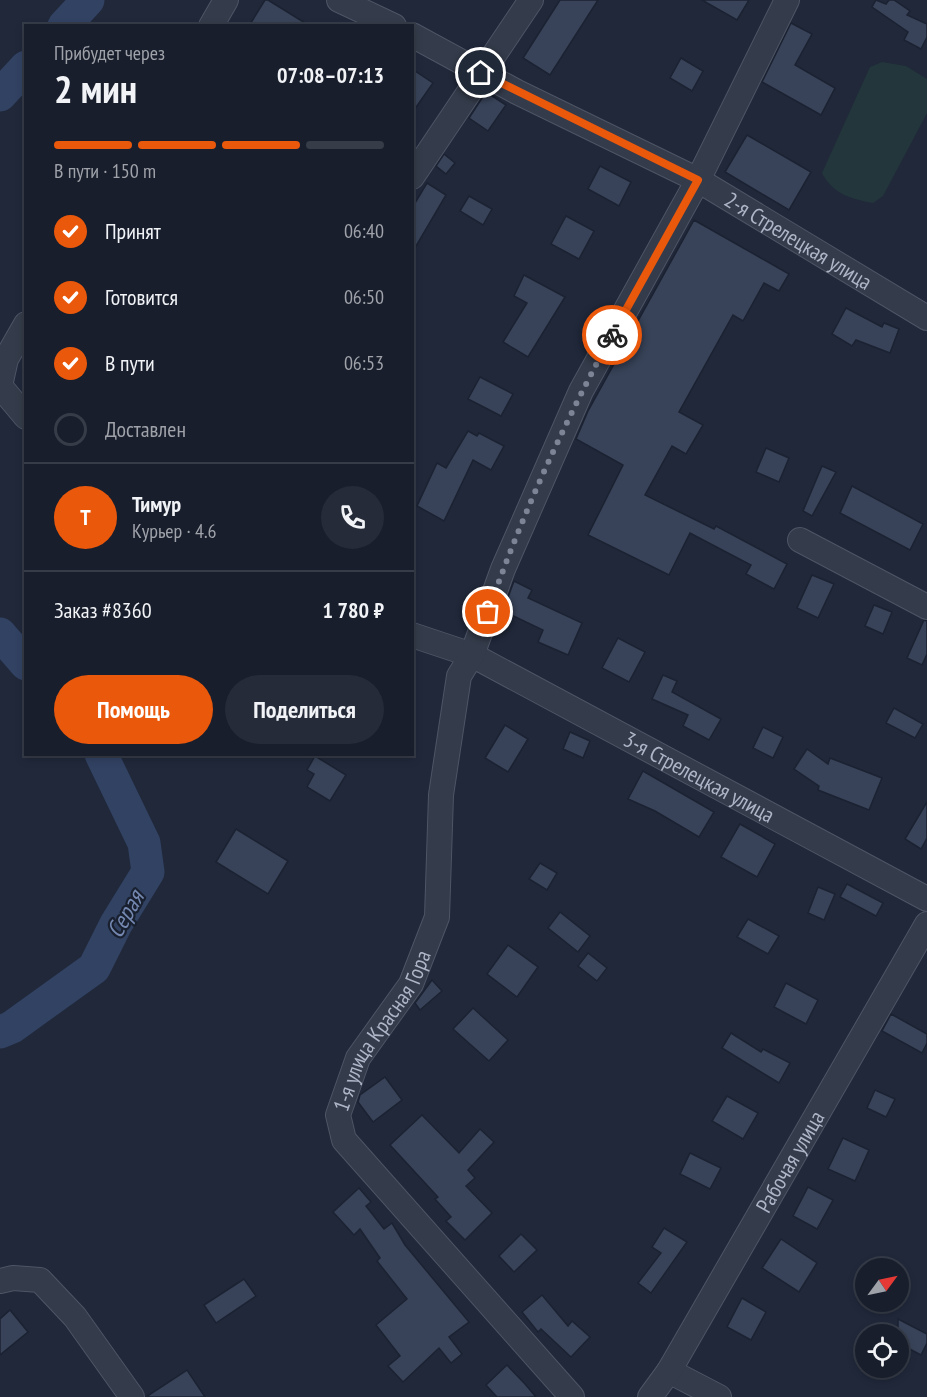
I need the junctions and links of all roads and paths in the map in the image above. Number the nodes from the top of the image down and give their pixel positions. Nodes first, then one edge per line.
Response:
1 (226, 0) edge
2 (339, 0) edge
3 (531, 0) edge
4 (787, 0) edge
5 (212, 24) edge
6 (390, 24) edge
7 (414, 36) edge
8 (481, 73) junction
9 (414, 174) edge
10 (698, 180) junction
11 (927, 318) edge
12 (24, 328) edge
13 (24, 415) edge
14 (801, 540) dead end
15 (927, 607) edge
16 (414, 636) edge
17 (472, 656) junction
18 (927, 899) edge
19 (927, 924) edge
20 (0, 1281) edge
21 (669, 1371) junction
22 (132, 1397) edge
23 (572, 1397) edge
24 (650, 1397) edge
25 (719, 1397) edge

1 - 5 street
2 - 6 street
3 - 8 street
4 - 10 street, 1-я улица Красная Гора
7 - 8 street, 2-я Стрелецкая улица
8 - 9 street
8 - 10 street, 2-я Стрелецкая улица
10 - 11 street, 2-я Стрелецкая улица
10 - 17 street, 1-я улица Красная Гора
12 - 13 street
14 - 15 street
16 - 17 street, 3-я Стрелецкая улица
17 - 18 street, 3-я Стрелецкая улица
17 - 23 street, 1-я улица Красная Гора
19 - 21 street, Рабочая улица
20 - 22 street
21 - 24 street, Рабочая улица
21 - 25 street

